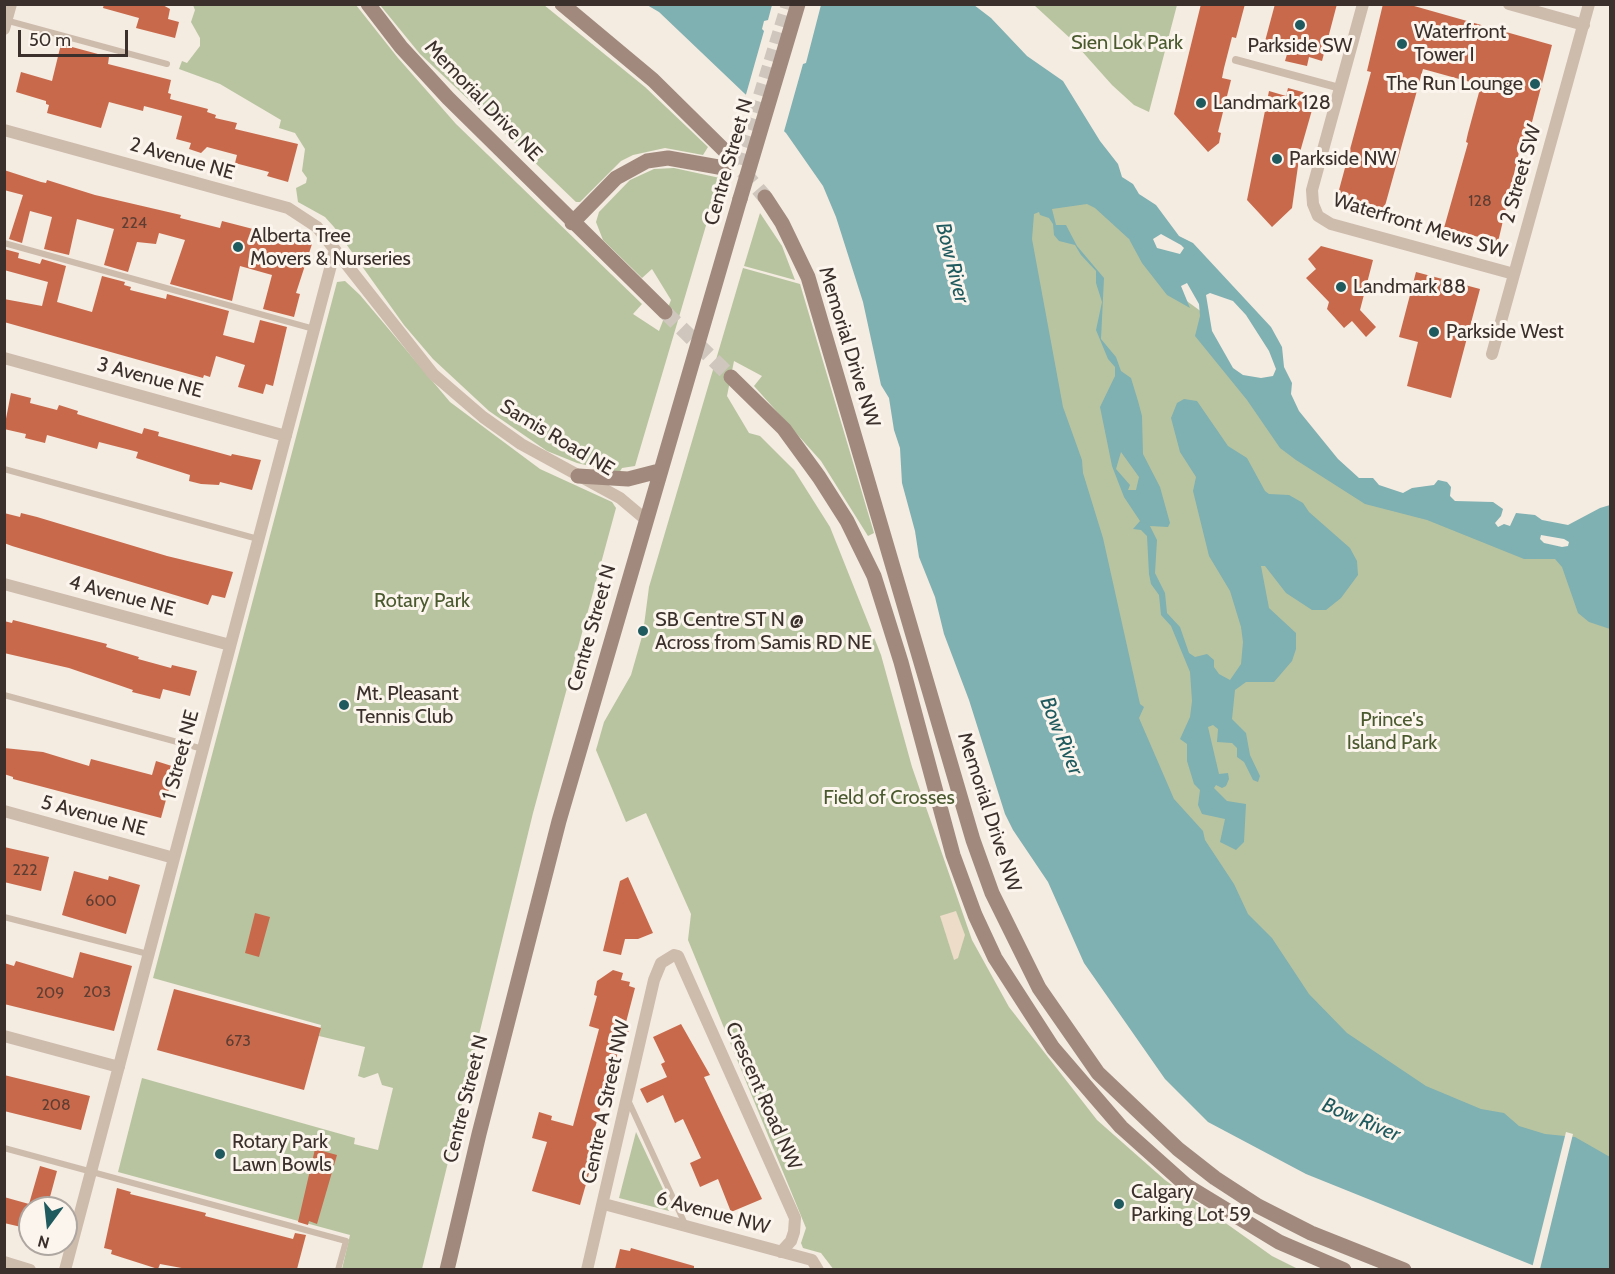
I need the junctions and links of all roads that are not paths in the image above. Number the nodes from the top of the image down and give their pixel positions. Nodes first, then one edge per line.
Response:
1 (11, 4) edge
2 (368, 4) edge
3 (562, 4) edge
4 (798, 4) edge
5 (1363, 4) edge
6 (1509, 4) edge
7 (1589, 4) edge
8 (5, 23) edge
9 (1584, 25) junction
10 (1236, 60) dead end
11 (167, 64) dead end
12 (1340, 88) junction
13 (4, 130) edge
14 (765, 197) tunnel mouth
15 (572, 223) junction
16 (4, 243) edge
17 (335, 250) junction
18 (1514, 274) junction
19 (665, 312) tunnel mouth
20 (314, 329) junction
21 (1492, 354) dead end
22 (4, 358) edge
23 (731, 377) tunnel mouth
24 (286, 436) junction
25 (4, 469) edge
26 (659, 471) junction
27 (578, 476) junction
28 (645, 519) junction
29 (258, 539) junction
30 (4, 584) edge
31 (230, 645) junction
32 (4, 695) edge
33 (203, 748) junction
34 (4, 811) edge
35 (174, 858) junction
36 (4, 917) edge
37 (148, 954) junction
38 (678, 956) joint
39 (4, 1036) edge
40 (119, 1067) junction
41 (626, 1096) junction
42 (4, 1148) edge
43 (91, 1172) junction
44 (604, 1204) junction
45 (685, 1225) junction
46 (781, 1252) junction
47 (4, 1263) edge
48 (815, 1264) edge
49 (30, 1269) edge
50 (65, 1269) edge
51 (338, 1269) edge
52 (447, 1269) edge
53 (587, 1269) edge
54 (1344, 1269) edge
55 (1404, 1269) edge

1 - 8 street
2 - 15 main road, Memorial Drive NE
3 - 15 main road
4 - 26 main road, Centre Street N, bridge
5 - 12 street, Waterfront Mews SW
6 - 9 street
7 - 9 street, 2 Street SW
8 - 11 lane
9 - 18 street, 2 Street SW
10 - 12 street
12 - 18 street, Waterfront Mews SW
13 - 17 street, 2 Avenue NE
14 - 55 main road, Memorial Drive NW
15 - 19 main road
16 - 20 lane
17 - 20 street, 1 Street NE
17 - 27 street, Samis Road NE
18 - 21 street, 2 Street SW
20 - 24 street, 1 Street NE
22 - 24 street, 3 Avenue NE
23 - 54 main road
24 - 29 street, 1 Street NE
25 - 29 lane
26 - 27 main road
26 - 28 main road, Centre Street N
27 - 28 street, Samis Road NE
28 - 52 main road, Centre Street N
29 - 31 street, 1 Street NE
30 - 31 street, 4 Avenue NE
31 - 33 street, 1 Street NE
32 - 33 lane
33 - 35 street, 1 Street NE
34 - 35 street, 5 Avenue NE
35 - 37 street, 1 Street NE
36 - 37 lane
37 - 40 street, 1 Street NE
38 - 41 street, Centre A Street NW
38 - 46 street, Crescent Road NW
39 - 40 street
40 - 43 street, 1 Street NE
41 - 44 street, Centre A Street NW
41 - 45 lane
42 - 43 lane
43 - 50 street, 1 Street NE
43 - 51 lane
44 - 45 street, 6 Avenue NW
44 - 53 street, Centre A Street NW
45 - 46 street, 6 Avenue NW
46 - 48 street, 6 Avenue NW
47 - 49 street

